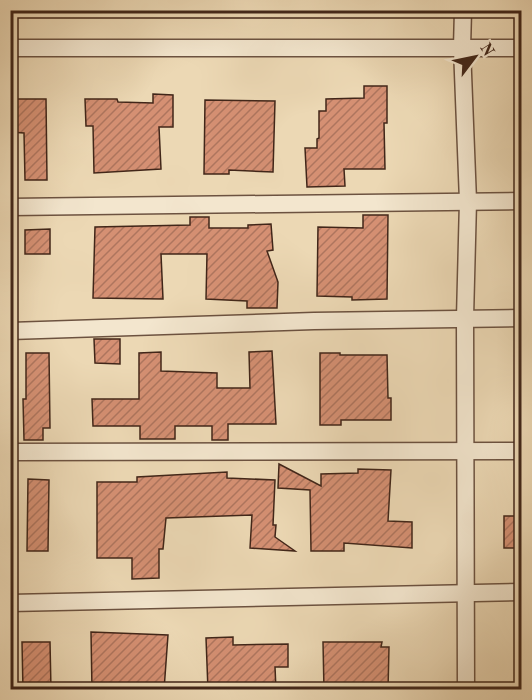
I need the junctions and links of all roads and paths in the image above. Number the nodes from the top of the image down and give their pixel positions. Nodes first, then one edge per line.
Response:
1 (463, 10) edge
2 (10, 48) edge
3 (462, 48) junction
4 (522, 48) edge
5 (468, 201) junction
6 (522, 201) edge
7 (10, 207) edge
8 (465, 318) junction
9 (522, 318) edge
10 (10, 331) edge
11 (466, 451) junction
12 (522, 451) edge
13 (10, 452) edge
14 (466, 592) junction
15 (522, 592) edge
16 (10, 603) edge
17 (466, 690) edge

1 - 3 street
2 - 3 street
3 - 4 street
3 - 5 street
5 - 6 street
5 - 7 street
5 - 8 street
8 - 9 street
8 - 10 street
8 - 11 street
11 - 12 street
11 - 13 street
11 - 14 street
14 - 15 street
14 - 16 street
14 - 17 street

